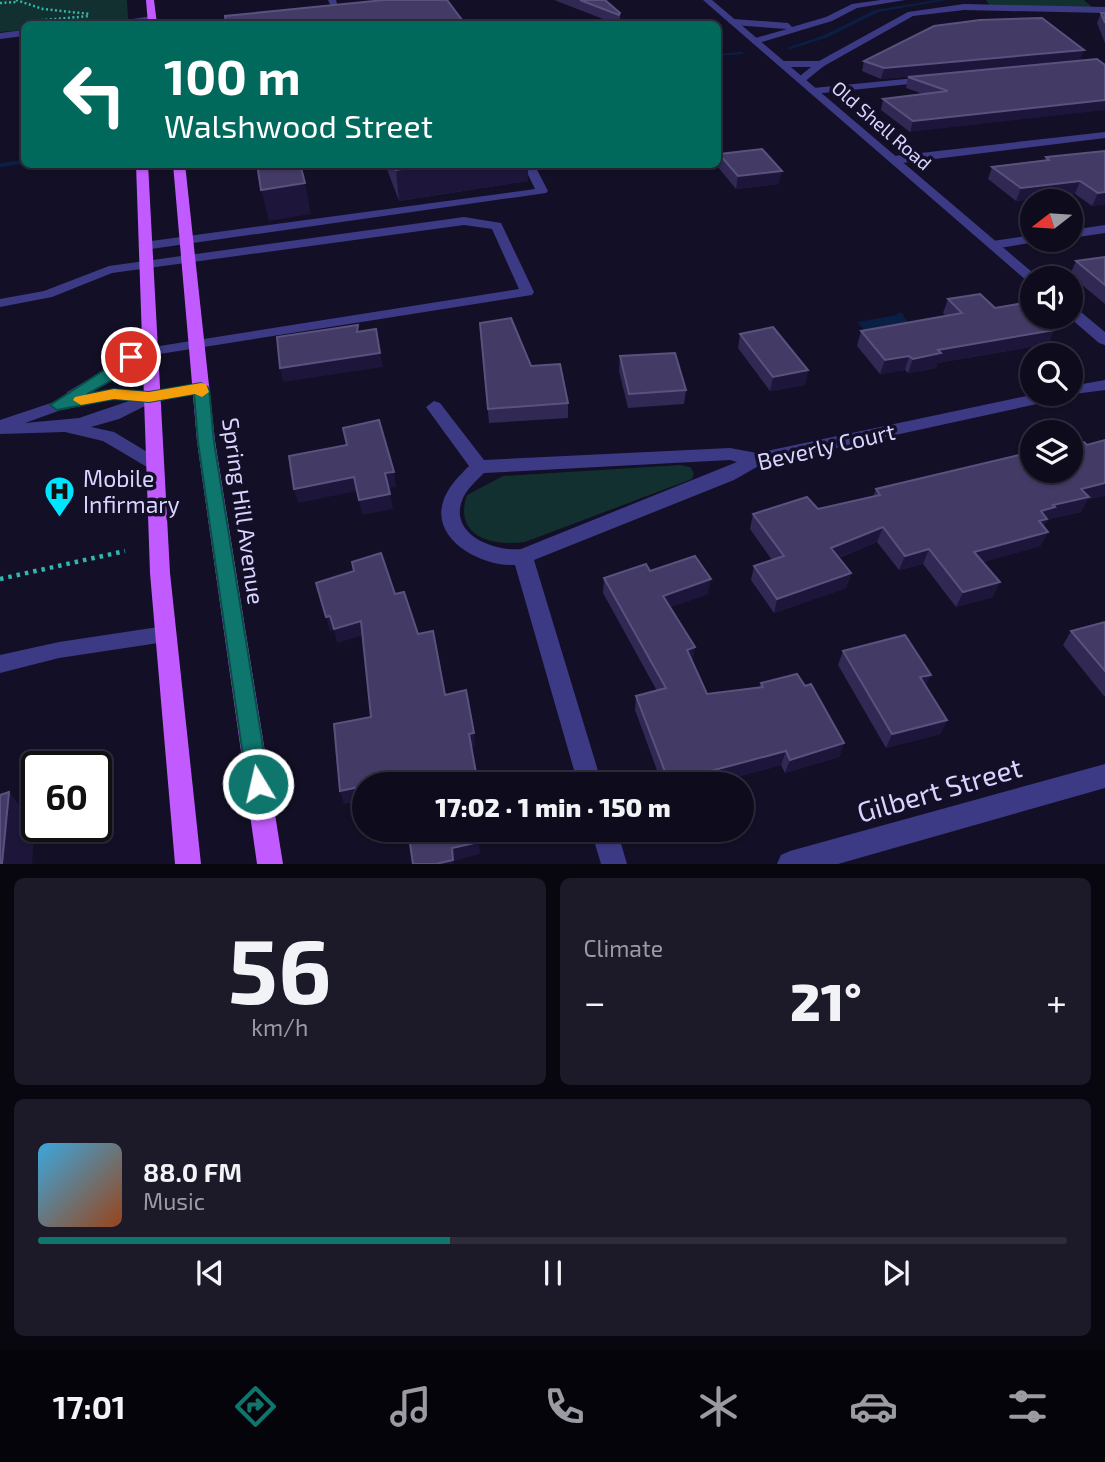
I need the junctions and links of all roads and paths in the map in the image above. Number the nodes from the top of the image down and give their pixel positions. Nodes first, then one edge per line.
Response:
1 (150, 0) edge
2 (332, 0) edge
3 (707, 0) edge
4 (901, 0) edge
5 (1084, 0) edge
6 (16, 1) edge
7 (0, 4) edge
8 (1094, 9) junction
9 (349, 10) edge
10 (1105, 10) edge
11 (337, 12) junction
12 (324, 13) edge
13 (260, 19) edge
14 (33, 21) edge
15 (153, 21) edge
16 (240, 21) edge
17 (733, 22) junction
18 (802, 26) junction
19 (21, 33) edge
20 (0, 36) edge
21 (755, 41) junction
22 (782, 64) junction
23 (821, 64) junction
24 (932, 79) edge
25 (800, 80) junction
26 (813, 91) junction
27 (1105, 135) edge
28 (894, 160) junction
29 (142, 168) edge
30 (178, 168) edge
31 (530, 168) edge
32 (1105, 229) edge
33 (1083, 232) edge
34 (186, 240) junction
35 (1020, 241) edge
36 (993, 245) junction
37 (144, 246) junction
38 (187, 258) junction
39 (144, 264) junction
40 (1020, 268) edge
41 (0, 303) edge
42 (1083, 321) edge
43 (1105, 340) edge
44 (196, 344) junction
45 (147, 347) junction
46 (1105, 384) edge
47 (201, 388) junction
48 (1083, 389) edge
49 (149, 397) junction
50 (1020, 403) edge
51 (57, 405) junction
52 (434, 407) dead end
53 (0, 428) edge
54 (55, 429) junction
55 (757, 459) junction
56 (153, 463) junction
57 (479, 467) junction
58 (124, 551) dead end
59 (523, 556) junction
60 (0, 579) edge
61 (165, 634) junction
62 (0, 664) edge
63 (586, 772) edge
64 (1105, 776) edge
65 (608, 842) edge
66 (188, 863) edge
67 (270, 863) edge
68 (614, 863) edge
69 (790, 863) edge

1 - 15 main road
2 - 11 lane
3 - 17 street, Old Shell Road
4 - 18 street
5 - 8 street
6 - 7 path
6 - 14 path
8 - 10 street
8 - 23 street
9 - 11 lane
11 - 12 lane
13 - 16 lane
17 - 18 street
17 - 21 street, Old Shell Road
18 - 21 street
19 - 20 street
21 - 22 street, Old Shell Road
22 - 23 street
22 - 25 street, Old Shell Road
23 - 25 street
24 - 26 lane
25 - 26 street, Old Shell Road
26 - 28 street, Old Shell Road
27 - 28 street
28 - 36 street, Old Shell Road
29 - 37 main road
30 - 34 main road, Spring Hill Avenue
31 - 34 lane
32 - 33 lane
34 - 37 lane
34 - 38 main road, Spring Hill Avenue
35 - 36 lane
36 - 40 street, Old Shell Road
37 - 39 main road
38 - 39 lane
38 - 44 main road, Spring Hill Avenue
38 - 44 lane
39 - 41 lane
39 - 45 main road
42 - 43 street
44 - 45 lane
44 - 47 main road, Spring Hill Avenue
45 - 49 main road
45 - 51 street
46 - 48 street
47 - 49 street
47 - 67 main road, Spring Hill Avenue
49 - 51 street
49 - 54 street
49 - 56 main road
50 - 55 street, Beverly Court
51 - 53 street
52 - 57 street
53 - 54 street
54 - 56 street
55 - 57 street
55 - 59 street, Beverly Court
56 - 61 main road
57 - 59 street, Beverly Court
58 - 60 path
59 - 63 street
61 - 62 lane
61 - 66 main road
64 - 69 street, Gilbert Street
65 - 68 street

